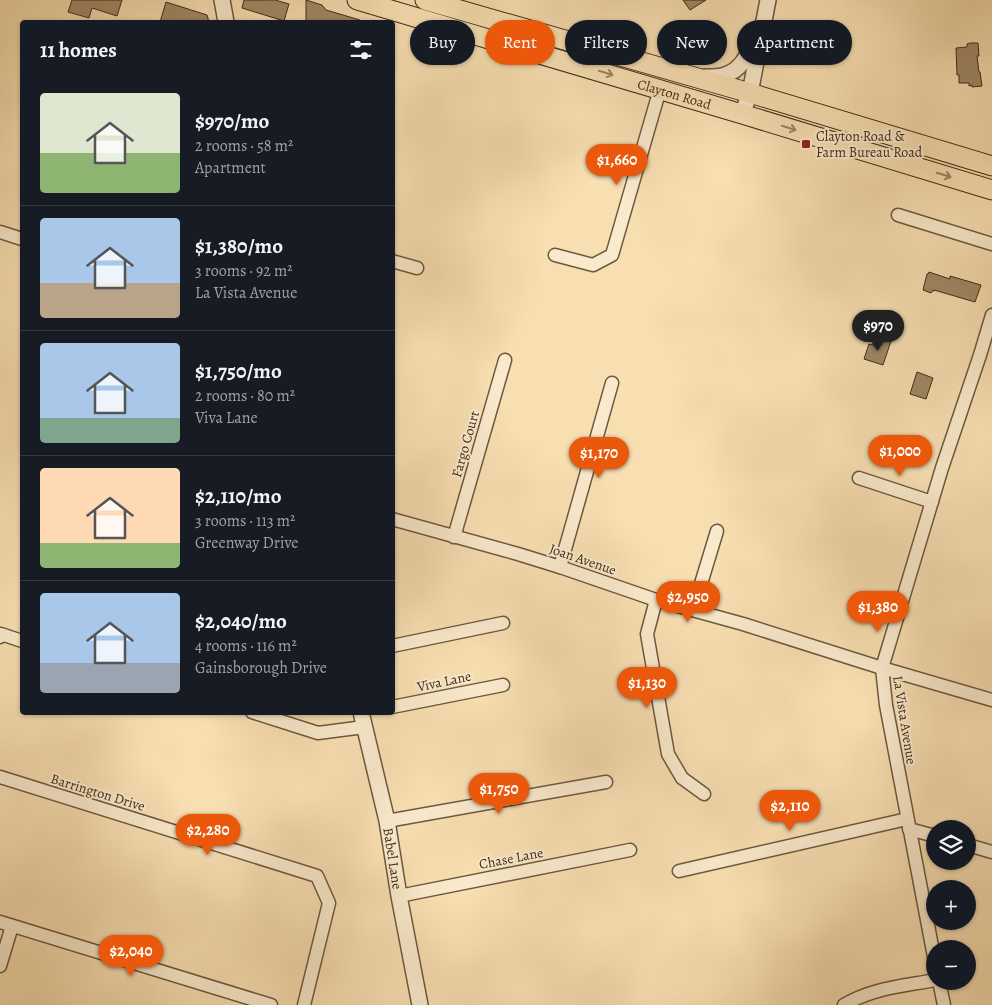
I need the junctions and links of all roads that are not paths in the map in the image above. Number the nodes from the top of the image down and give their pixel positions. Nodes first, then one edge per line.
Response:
1 (222, 0) edge
2 (358, 0) edge
3 (425, 0) edge
4 (768, 0) edge
5 (765, 17) junction
6 (226, 20) edge
7 (696, 78) junction
8 (660, 89) junction
9 (750, 93) junction
10 (742, 114) junction
11 (992, 166) edge
12 (992, 190) edge
13 (898, 215) dead end
14 (0, 232) edge
15 (20, 238) edge
16 (992, 244) edge
17 (555, 256) dead end
18 (395, 262) edge
19 (417, 268) dead end
20 (992, 315) edge
21 (505, 360) dead end
22 (612, 383) dead end
23 (859, 478) dead end
24 (932, 502) junction
25 (395, 520) edge
26 (717, 531) dead end
27 (454, 537) junction
28 (560, 567) junction
29 (656, 600) junction
30 (693, 610) junction
31 (503, 623) dead end
32 (0, 636) edge
33 (20, 641) edge
34 (395, 645) edge
35 (882, 668) junction
36 (502, 685) dead end
37 (992, 700) edge
38 (395, 706) edge
39 (261, 715) edge
40 (363, 717) edge
41 (0, 777) edge
42 (606, 782) dead end
43 (704, 794) dead end
44 (387, 821) junction
45 (908, 824) junction
46 (926, 832) edge
47 (976, 847) edge
48 (630, 850) dead end
49 (992, 852) edge
50 (679, 871) dead end
51 (399, 896) junction
52 (6, 924) edge
53 (931, 940) edge
54 (0, 966) edge
55 (926, 982) edge
56 (941, 990) edge
57 (271, 1005) edge
58 (304, 1005) edge
59 (420, 1005) edge
60 (844, 1005) edge
61 (944, 1005) edge

1 - 6 street
2 -> 8 main road, Clayton Road
3 - 7 main road, Clayton Road
4 - 5 street
5 - 7 street
5 - 9 street
7 - 9 main road, Clayton Road
8 - 10 main road, Clayton Road
8 - 17 street
9 - 10 street
9 - 11 main road, Clayton Road
10 -> 12 main road, Clayton Road
13 - 16 street
14 - 15 street
18 - 19 street
20 - 24 street, La Vista Avenue
21 - 27 street, Fargo Court
22 - 28 street
23 - 24 street
24 - 35 street, La Vista Avenue
25 - 27 street, Joan Avenue
26 - 30 street
27 - 28 street, Joan Avenue
28 - 29 street, Joan Avenue
29 - 30 street, Joan Avenue
29 - 43 street
30 - 35 street, Joan Avenue
31 - 34 street
32 - 33 street
35 - 37 street, Joan Avenue
35 - 45 street, La Vista Avenue
36 - 38 street, Viva Lane
39 - 40 street
40 - 44 street, Babel Lane
41 - 58 street, Barrington Drive
42 - 44 street
44 - 51 street, Babel Lane
45 - 46 street
45 - 50 street
45 - 53 street, La Vista Avenue
47 - 49 street
48 - 51 street, Chase Lane
51 - 59 street, Babel Lane
52 - 54 street
52 - 57 street
55 - 60 street
56 - 61 street

